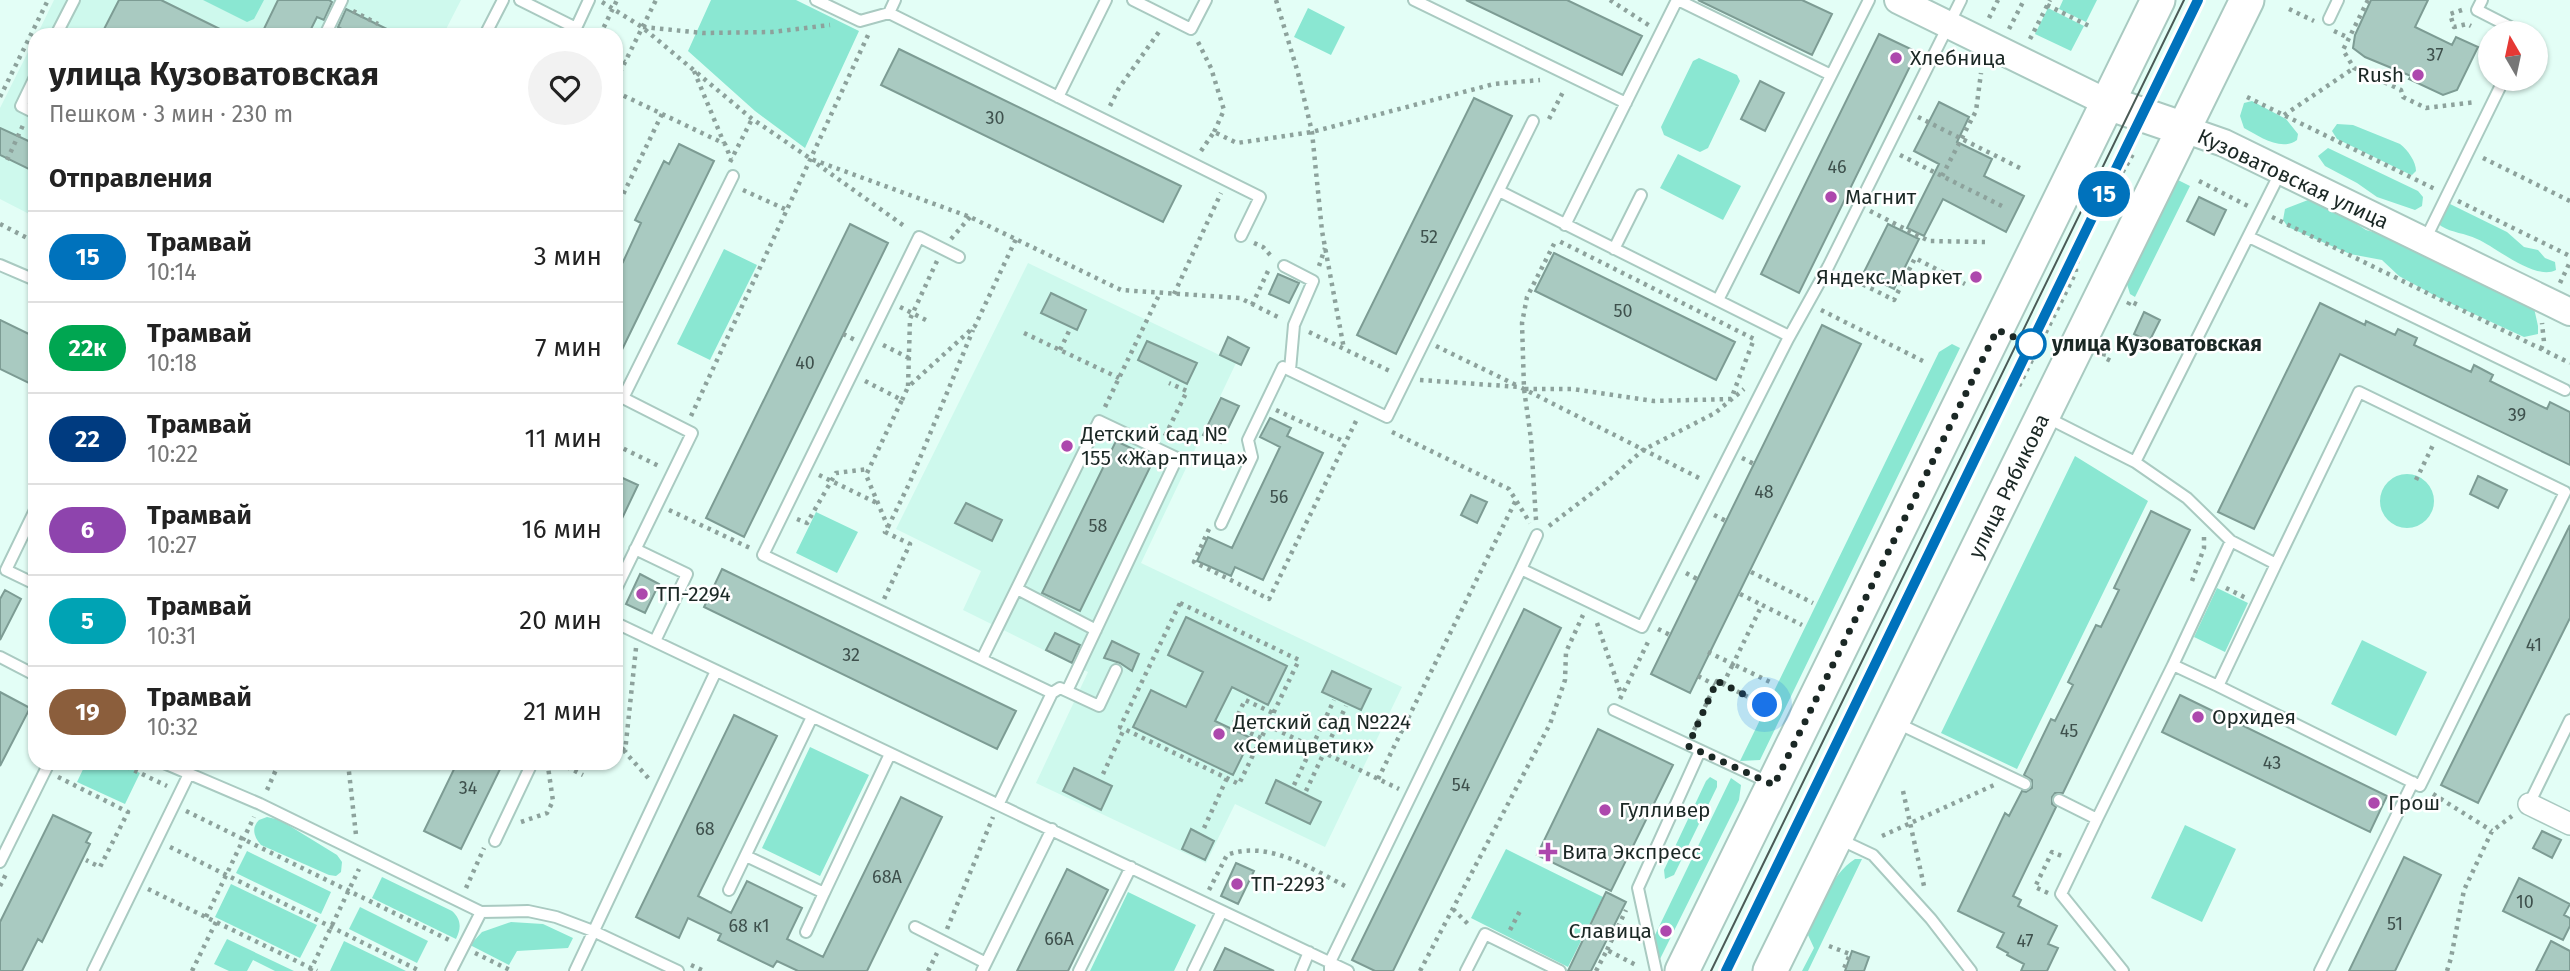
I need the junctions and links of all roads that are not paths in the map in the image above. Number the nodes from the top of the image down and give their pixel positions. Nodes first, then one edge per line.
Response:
1 (74, 0) edge
2 (503, 0) edge
3 (520, 0) edge
4 (589, 0) edge
5 (816, 0) edge
6 (895, 0) edge
7 (1106, 0) edge
8 (1133, 0) edge
9 (1206, 0) edge
10 (1414, 0) edge
11 (1678, 0) edge
12 (1869, 0) edge
13 (1898, 0) edge
14 (1961, 0) edge
15 (2158, 0) edge
16 (2247, 0) edge
17 (2338, 0) edge
18 (2482, 0) edge
19 (341, 2) edge
20 (888, 13) junction
21 (2329, 19) dead end
22 (2499, 21) edge
23 (1949, 25) junction
24 (60, 28) edge
25 (328, 28) edge
26 (489, 28) edge
27 (1831, 75) junction
28 (28, 91) edge
29 (2498, 91) edge
30 (1058, 97) junction
31 (1626, 103) junction
32 (2108, 103) junction
33 (28, 110) edge
34 (1532, 121) road end
35 (2184, 129) junction
36 (2281, 171) junction
37 (731, 179) road end
38 (1499, 191) junction
39 (1641, 195) dead end
40 (1564, 225) junction
41 (1241, 236) road end
42 (2249, 237) junction
43 (2424, 241) junction
44 (1614, 249) junction
45 (959, 257) dead end
46 (0, 264) edge
47 (1284, 266) dead end
48 (28, 277) edge
49 (1718, 300) junction
50 (2570, 311) edge
51 (1789, 336) junction
52 (1290, 370) junction
53 (623, 389) edge
54 (2565, 390) dead end
55 (623, 399) edge
56 (2043, 415) junction
57 (2135, 462) junction
58 (28, 524) edge
59 (1220, 524) road end
60 (1537, 535) road end
61 (2231, 541) junction
62 (635, 549) junction
63 (2276, 564) junction
64 (1521, 569) junction
65 (623, 574) edge
66 (28, 581) edge
67 (1017, 589) junction
68 (623, 626) edge
69 (1096, 630) junction
70 (655, 641) junction
71 (0, 657) edge
72 (982, 659) junction
73 (2173, 665) junction
74 (1116, 670) dead end
75 (716, 671) junction
76 (28, 672) edge
77 (2218, 686) junction
78 (1067, 691) junction
79 (1052, 693) junction
80 (1614, 710) road end
81 (812, 717) junction
82 (2570, 720) edge
83 (1893, 721) junction
84 (1700, 751) junction
85 (890, 754) junction
86 (46, 770) edge
87 (181, 770) edge
88 (529, 770) edge
89 (189, 774) junction
90 (2025, 784) dead end
91 (2416, 784) junction
92 (1774, 785) junction
93 (2059, 800) dead end
94 (999, 803) junction
95 (2529, 804) joint
96 (2097, 819) junction
97 (2570, 824) edge
98 (1052, 828) junction
99 (1836, 837) junction
100 (495, 841) dead end
101 (746, 856) junction
102 (0, 862) edge
103 (1131, 867) junction
104 (729, 890) dead end
105 (824, 893) junction
106 (1223, 911) junction
107 (481, 912) junction
108 (915, 927) dead end
109 (593, 931) junction
110 (806, 932) dead end
111 (1309, 952) junction
112 (680, 965) edge
113 (984, 967) edge
114 (1330, 967) edge
115 (93, 971) edge
116 (451, 971) edge
117 (575, 971) edge
118 (1079, 971) edge
119 (1193, 971) edge
120 (1301, 971) edge
121 (1348, 971) edge
122 (1466, 971) edge
123 (1560, 971) edge
124 (1656, 971) edge
125 (1682, 971) edge
126 (1770, 971) edge
127 (1971, 971) edge
128 (2123, 971) edge
129 (2319, 971) edge

1 - 24 lane
2 - 26 lane
3 - 4 lane
5 - 20 lane
6 - 20 lane
7 - 30 lane
8 - 9 lane
10 - 31 lane
11 - 27 lane
11 - 31 lane
12 - 27 lane
13 - 23 street, Кузоватовская улица
14 - 23 lane
15 - 32 main road
16 - 35 main road, улица Рябикова
17 - 21 lane
18 - 22 lane
19 - 25 lane
20 - 30 lane
23 - 32 street, Кузоватовская улица
23 - 51 lane
27 - 49 lane
28 - 33 lane
29 - 43 lane
30 - 41 lane
31 - 40 lane
32 - 35 main road, Кузоватовская улица
32 - 92 main road
34 - 38 lane
35 - 36 street, Кузоватовская улица
35 - 56 main road, улица Рябикова
36 - 42 lane
36 - 43 street, Кузоватовская улица
37 - 53 lane
38 - 40 lane
38 - 52 lane
39 - 44 lane
40 - 44 lane
42 - 54 lane
42 - 57 lane
43 - 50 street, Кузоватовская улица
44 - 49 lane
45 - 72 lane
46 - 48 lane
47 - 52 lane
49 - 51 lane
51 - 64 lane
52 - 59 lane
55 - 62 lane
56 - 57 lane
56 - 83 main road, улица Рябикова
57 - 61 lane
58 - 66 lane
60 - 64 lane
61 - 63 lane
61 - 73 lane
62 - 65 lane
62 - 70 lane
63 - 77 lane
63 - 91 lane
64 - 114 lane
67 - 69 lane
67 - 69 lane
67 - 72 lane
68 - 70 lane
69 - 78 lane
70 - 75 lane
71 - 76 lane
72 - 79 lane
73 - 77 lane
73 - 96 lane
74 - 78 lane
75 - 81 lane
75 - 109 lane
77 - 91 lane
78 - 79 lane
79 - 94 lane
80 - 84 lane
81 - 85 lane
81 - 101 lane
82 - 95 lane
83 - 90 lane
83 - 99 main road, улица Рябикова
84 - 92 lane
84 - 124 lane
85 - 94 lane
85 - 105 lane
86 - 102 lane
87 - 89 lane
88 - 100 lane
89 - 107 lane
89 - 115 lane
91 - 129 lane
92 - 125 main road
93 - 96 lane
94 - 98 lane
95 - 97 street
96 - 128 lane
98 - 103 lane
98 - 113 lane
99 - 126 main road, улица Рябикова
99 - 127 lane
101 - 104 lane
101 - 105 lane
103 - 106 lane
103 - 118 lane
105 - 110 lane
106 - 111 lane
106 - 119 lane
107 - 109 lane
107 - 116 lane
108 - 113 lane
109 - 112 lane
109 - 117 lane
111 - 114 lane
111 - 120 lane
114 - 121 lane
122 - 123 lane

